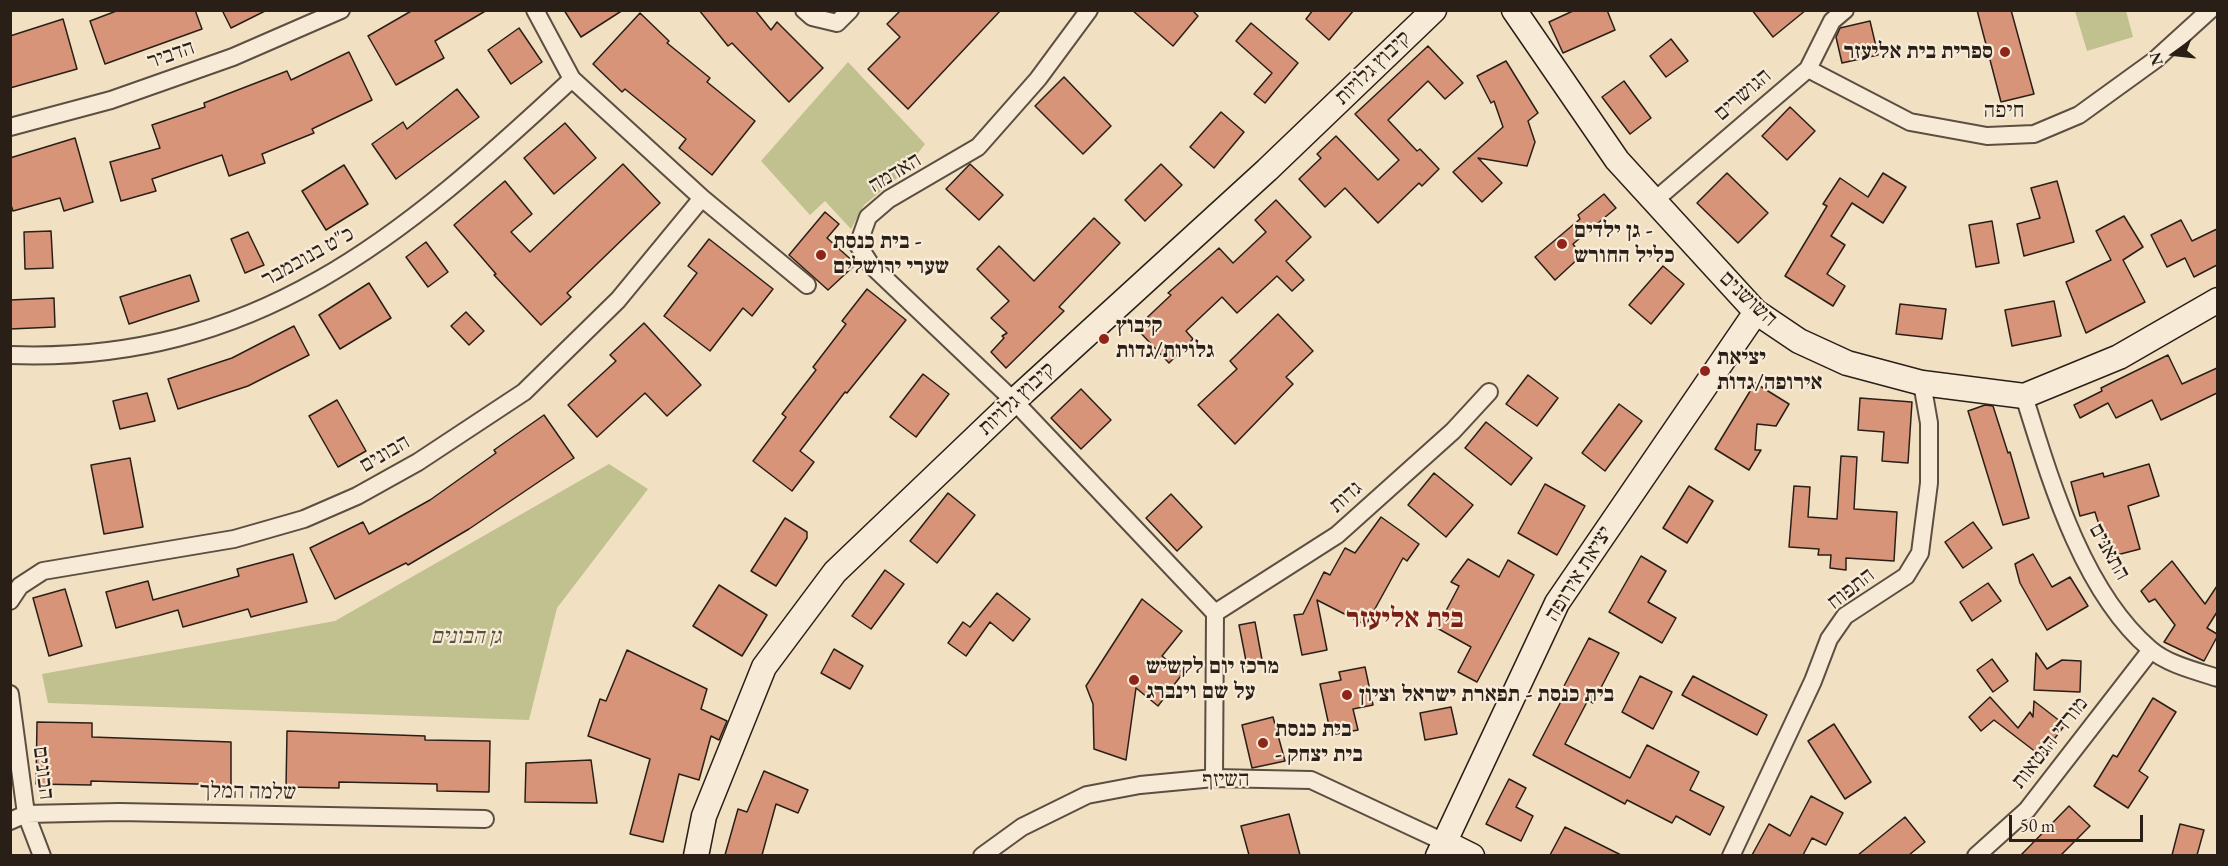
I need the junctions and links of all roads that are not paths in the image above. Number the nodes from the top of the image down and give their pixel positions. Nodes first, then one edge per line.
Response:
1 (341, 10) edge
2 (535, 10) edge
3 (804, 10) edge
4 (850, 10) edge
5 (1089, 10) edge
6 (1434, 10) edge
7 (1514, 10) edge
8 (1845, 10) edge
9 (2210, 10) edge
10 (1808, 69) junction
11 (572, 79) junction
12 (10, 127) edge
13 (702, 198) junction
14 (1654, 201) junction
15 (807, 285) dead end
16 (2217, 300) edge
17 (1756, 312) junction
18 (10, 355) edge
19 (1922, 383) junction
20 (1489, 392) dead end
21 (2024, 396) junction
22 (1014, 400) junction
23 (10, 601) edge
24 (1215, 613) junction
25 (2151, 650) junction
26 (2217, 678) edge
27 (10, 694) edge
28 (1214, 778) junction
29 (18, 818) edge
30 (485, 819) dead end
31 (1441, 849) edge
32 (42, 855) edge
33 (696, 855) edge
34 (982, 855) edge
35 (1472, 855) edge
36 (1731, 855) edge
37 (1976, 855) edge

1 - 12 street, הדביר
2 - 11 street
3 - 4 street
5 - 22 street, האדמה
6 - 22 street, קיבוץ גלויות
7 - 14 street, השושנים
8 - 10 street, הגושרים
9 - 10 street, חיפה
10 - 14 street, הגושרים
11 - 13 street
11 - 18 street, כ"ט בנובמבר
13 - 15 street
13 - 23 street, הבונים
14 - 17 street, השושנים
16 - 21 street
17 - 19 street, השושנים
17 - 31 street, יציאת אירופה
19 - 21 street, השושנים
19 - 36 street, התפוח
20 - 24 street, גדות
21 - 25 street, התאנים
22 - 24 street
22 - 33 street, קיבוץ גלויות
24 - 28 street
25 - 26 street, התאנים
25 - 37 street, מורדי הגטאות
27 - 29 street, הבונים
28 - 31 street, השיזף
28 - 34 street, השיזף
29 - 30 street, שלמה המלך
29 - 32 street, הבונים
31 - 35 street, השיזף

